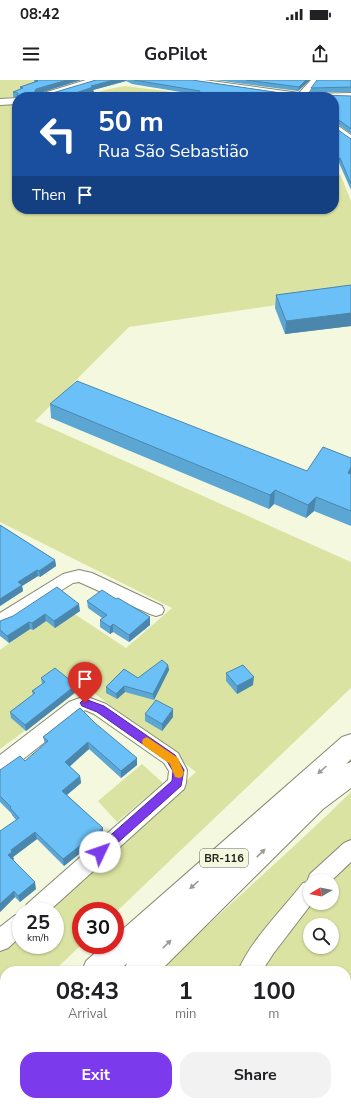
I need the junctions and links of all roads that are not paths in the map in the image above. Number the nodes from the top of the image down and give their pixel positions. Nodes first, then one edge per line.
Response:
1 (95, 80) edge
2 (187, 80) edge
3 (314, 81) edge
4 (56, 92) edge
5 (269, 92) edge
6 (301, 92) edge
7 (339, 96) edge
8 (351, 96) edge
9 (12, 101) edge
10 (0, 102) edge
11 (339, 130) edge
12 (348, 137) edge
13 (156, 610) dead end
14 (0, 621) edge
15 (351, 744) edge
16 (0, 766) edge
17 (350, 776) edge
18 (351, 849) edge
19 (325, 874) edge
20 (303, 899) edge
21 (44, 902) edge
22 (12, 931) edge
23 (0, 941) edge
24 (103, 966) edge
25 (145, 966) edge
26 (252, 966) edge

1 - 4 street
2 - 5 street
3 - 6 street
7 - 8 street
9 - 10 street
11 - 12 street
13 - 14 street
15 -> 24 highway, BR-116
16 - 21 street
25 -> 17 highway, BR-116
18 - 19 street
20 - 26 street
22 - 23 street

